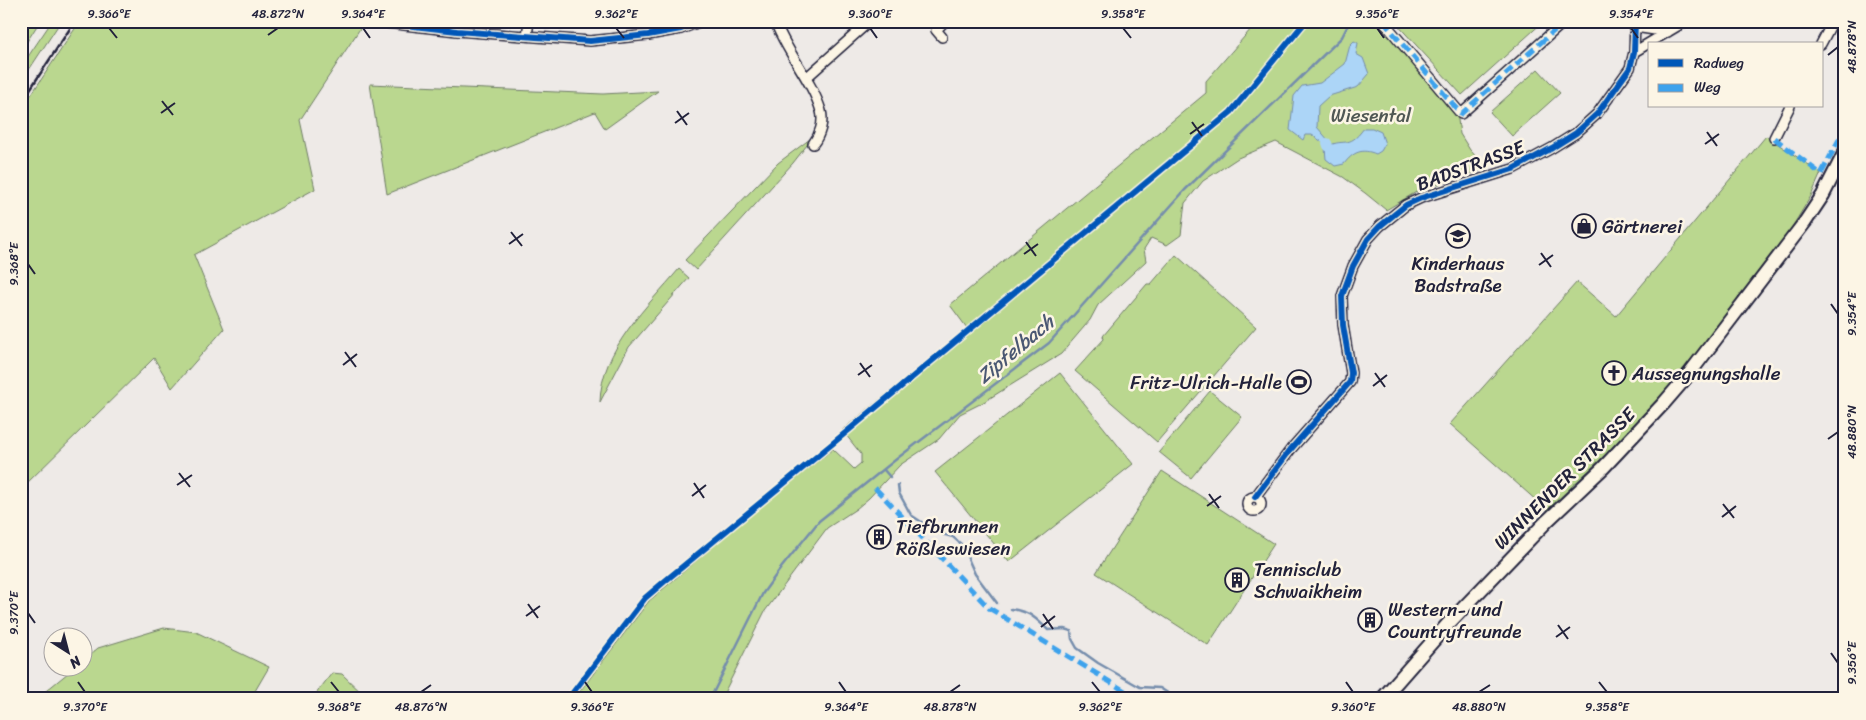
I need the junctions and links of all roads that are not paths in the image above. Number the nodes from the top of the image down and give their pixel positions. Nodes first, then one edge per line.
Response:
1 (369, 21) edge
2 (529, 21) edge
3 (702, 21) edge
4 (775, 21) edge
5 (870, 21) edge
6 (945, 21) edge
7 (1383, 21) edge
8 (1565, 21) edge
9 (1686, 21) edge
10 (1833, 21) edge
11 (406, 23) edge
12 (1635, 24) edge
13 (1668, 32) junction
14 (527, 36) junction
15 (942, 37) dead end
16 (1651, 42) edge
17 (1823, 42) edge
18 (1648, 44) edge
19 (1634, 52) junction
20 (806, 78) junction
21 (1789, 108) edge
22 (1774, 138) dead end
23 (813, 144) dead end
24 (1845, 152) edge
25 (1255, 497) dead end
26 (1382, 699) edge

1 - 11 street
2 - 14 street
3 - 14 street
4 - 20 street
5 - 20 street
6 - 15 street
7 - 8 street
9 - 13 street
10 - 17 street
11 - 14 street
12 - 13 street
12 - 19 street, BADSTRASSE
13 - 16 street
18 - 19 street
19 - 25 street, BADSTRASSE
20 - 23 street
21 - 22 street
24 - 26 main road, WINNENDER STRASSE

